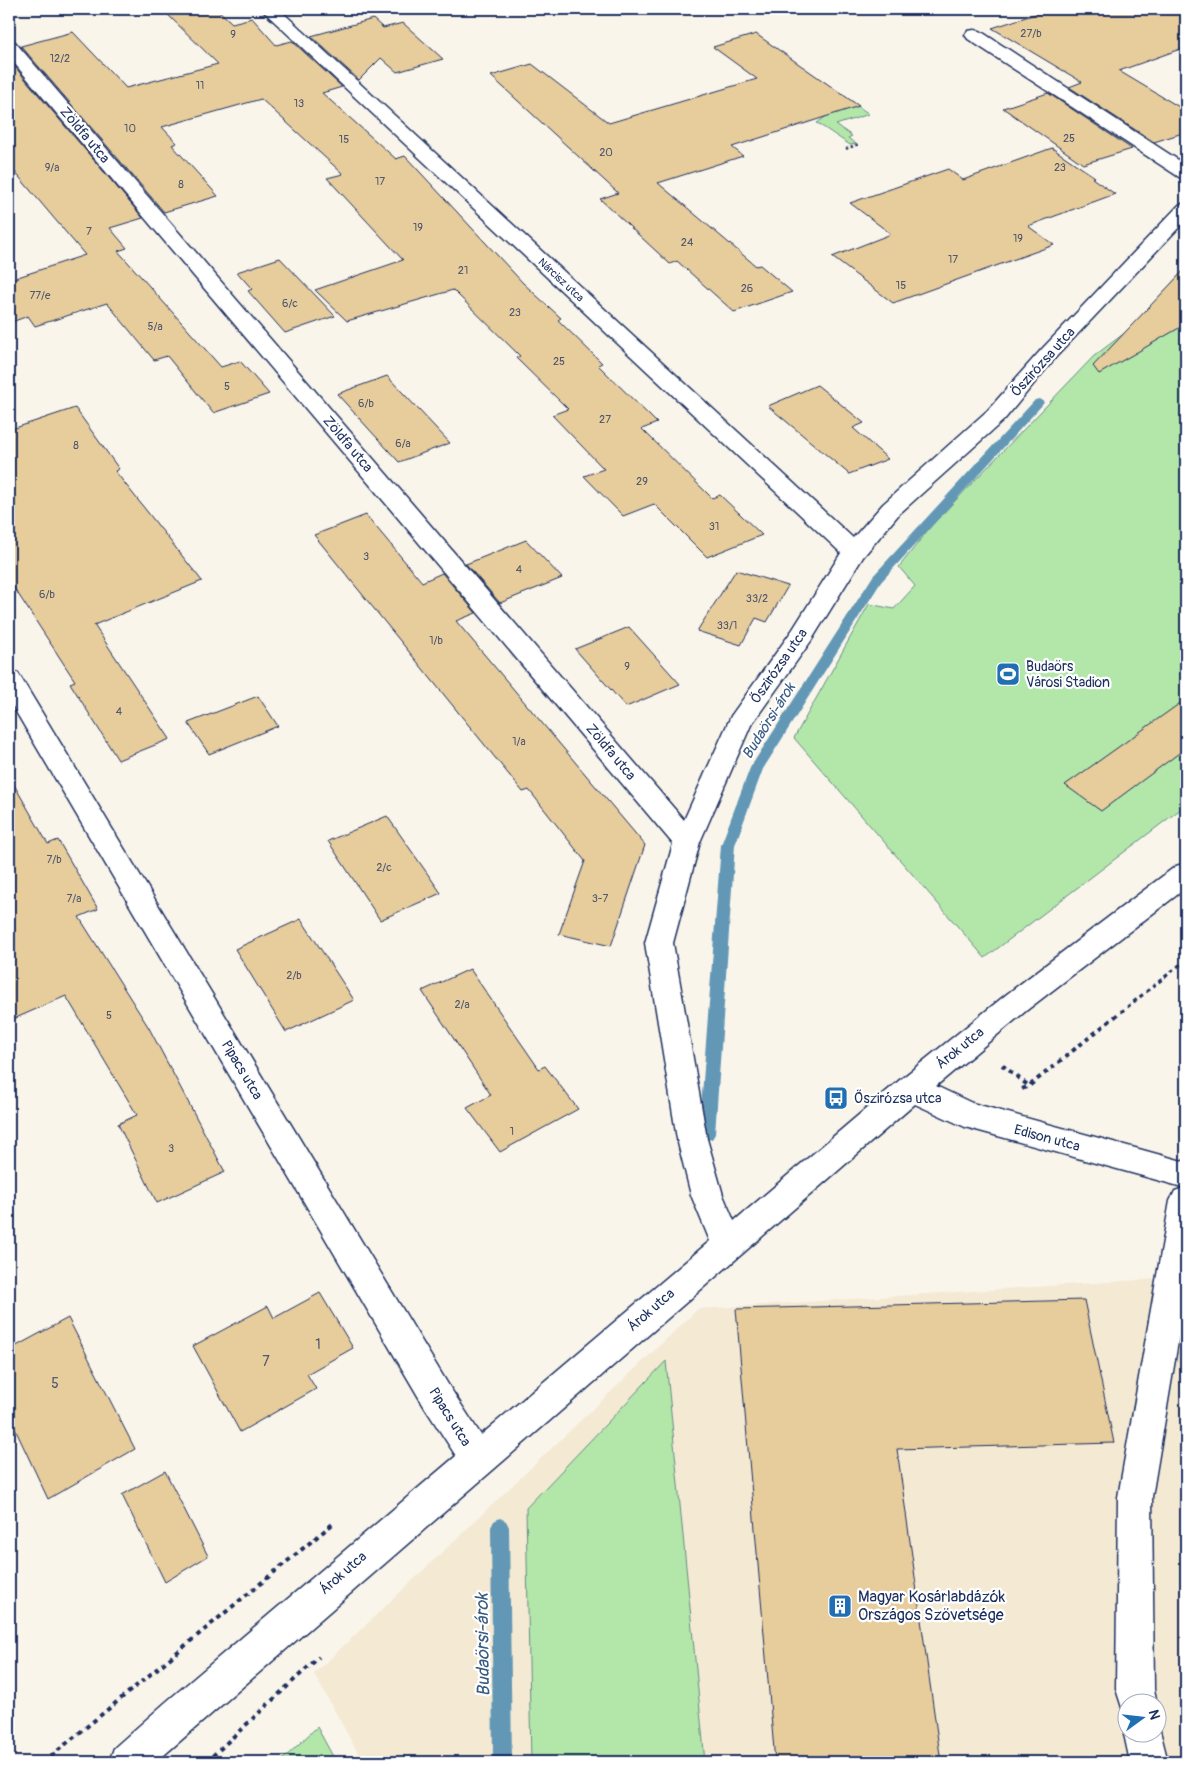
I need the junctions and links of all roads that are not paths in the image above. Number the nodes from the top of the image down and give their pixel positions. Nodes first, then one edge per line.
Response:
1 (269, 9) edge
2 (974, 35) dead end
3 (9, 46) edge
4 (1186, 173) edge
5 (1186, 209) edge
6 (854, 552) junction
7 (9, 679) edge
8 (687, 842) junction
9 (1186, 873) edge
10 (912, 1088) junction
11 (1186, 1175) edge
12 (1186, 1201) edge
13 (727, 1244) junction
14 (477, 1459) junction
15 (1136, 1694) edge
16 (1145, 1744) edge
17 (128, 1762) edge
18 (1149, 1762) edge

1 - 6 street, Nárcisz utca
2 - 4 street
3 - 8 street, Zöldfa utca
5 - 6 street, Őszirózsa utca
6 - 8 street, Őszirózsa utca
7 - 14 street, Pipacs utca
8 - 13 street, Őszirózsa utca
9 - 10 street, Árok utca
10 - 11 street, Edison utca
10 - 13 street, Árok utca
12 - 15 street
13 - 14 street, Árok utca
14 - 17 street, Árok utca
16 - 18 street

